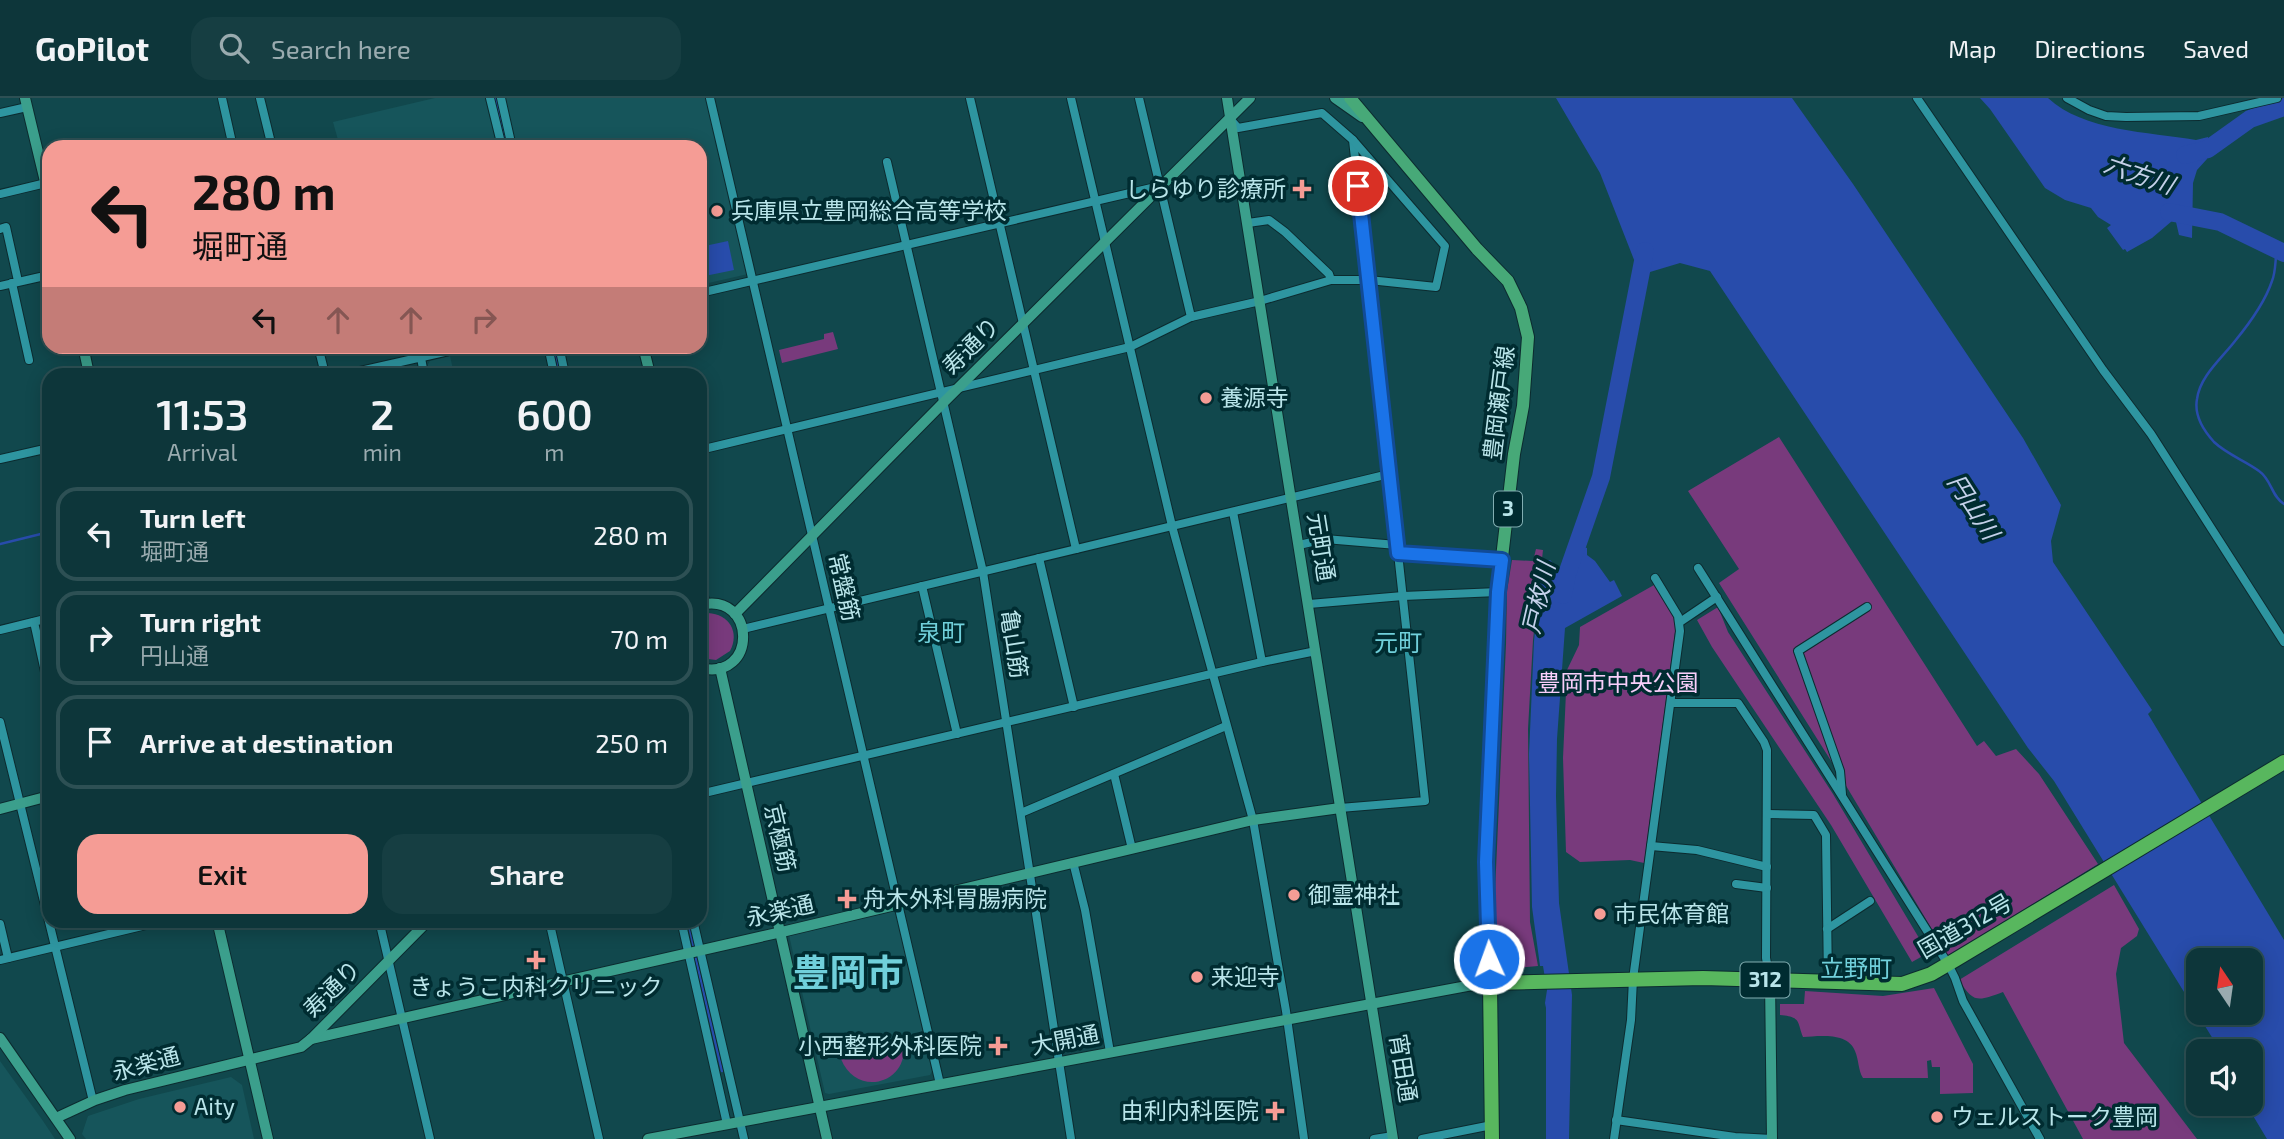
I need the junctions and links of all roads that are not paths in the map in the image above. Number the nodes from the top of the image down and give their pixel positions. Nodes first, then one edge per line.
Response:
1 (222, 98) edge
2 (260, 98) edge
3 (490, 98) edge
4 (501, 98) edge
5 (709, 98) edge
6 (970, 98) edge
7 (1071, 98) edge
8 (1139, 98) edge
9 (1227, 98) edge
10 (1250, 98) edge
11 (1335, 98) edge
12 (1350, 98) edge
13 (1917, 98) edge
14 (2067, 98) edge
15 (2277, 98) edge
16 (2265, 100) edge
17 (26, 102) edge
18 (0, 113) edge
19 (1234, 114) junction
20 (1373, 124) junction
21 (231, 140) edge
22 (270, 140) edge
23 (500, 140) edge
24 (510, 140) edge
25 (1353, 140) junction
26 (887, 162) dead end
27 (42, 167) edge
28 (42, 184) edge
29 (1160, 186) junction
30 (0, 194) edge
31 (1095, 201) junction
32 (999, 223) junction
33 (1248, 223) junction
34 (0, 229) edge
35 (1105, 243) junction
36 (906, 245) junction
37 (42, 276) edge
38 (752, 280) junction
39 (1331, 280) junction
40 (1368, 280) junction
41 (15, 282) junction
42 (0, 286) edge
43 (707, 291) edge
44 (1259, 301) junction
45 (1191, 317) junction
46 (1023, 324) junction
47 (1130, 348) junction
48 (438, 354) edge
49 (421, 358) junction
50 (29, 360) dead end
51 (375, 368) edge
52 (423, 368) edge
53 (1034, 370) junction
54 (959, 387) junction
55 (942, 398) junction
56 (787, 428) junction
57 (707, 448) edge
58 (42, 450) edge
59 (0, 459) edge
60 (1390, 474) junction
61 (1291, 498) junction
62 (1234, 512) junction
63 (1172, 526) junction
64 (813, 536) junction
65 (1299, 545) junction
66 (1397, 549) junction
67 (1076, 550) junction
68 (1039, 558) junction
69 (1502, 560) junction
70 (1698, 568) dead end
71 (983, 572) junction
72 (1655, 578) dead end
73 (922, 586) junction
74 (1498, 592) junction
75 (1403, 596) junction
76 (1717, 597) junction
77 (707, 604) edge
78 (1309, 604) junction
79 (1867, 607) dead end
80 (830, 609) junction
81 (735, 614) junction
82 (42, 620) edge
83 (34, 622) junction
84 (1680, 622) junction
85 (743, 629) junction
86 (0, 630) edge
87 (2284, 642) edge
88 (1316, 651) junction
89 (42, 658) edge
90 (1262, 662) junction
91 (707, 668) edge
92 (720, 668) junction
93 (1212, 674) junction
94 (1671, 703) junction
95 (1074, 707) junction
96 (0, 722) edge
97 (1007, 723) junction
98 (1226, 726) junction
99 (957, 734) junction
100 (864, 755) junction
101 (2284, 762) edge
102 (1114, 774) junction
103 (746, 783) junction
104 (707, 792) edge
105 (1842, 796) junction
106 (42, 798) edge
107 (20, 804) junction
108 (1340, 808) junction
109 (0, 809) edge
110 (1021, 813) junction
111 (1767, 814) junction
112 (1253, 820) junction
113 (1651, 846) junction
114 (1132, 849) junction
115 (1073, 862) junction
116 (1767, 867) junction
117 (1029, 872) junction
118 (1736, 884) dead end
119 (1767, 888) junction
120 (42, 894) edge
121 (1870, 901) dead end
122 (898, 904) junction
123 (0, 924) edge
124 (50, 928) edge
125 (134, 928) edge
126 (219, 928) edge
127 (381, 928) edge
128 (421, 928) edge
129 (551, 928) edge
130 (685, 928) edge
131 (694, 928) edge
132 (1827, 929) junction
133 (780, 932) junction
134 (55, 947) junction
135 (695, 951) junction
136 (4, 959) edge
137 (389, 961) junction
138 (1951, 962) junction
139 (1633, 979) junction
140 (1770, 980) junction
141 (563, 982) junction
142 (1828, 982) junction
143 (1490, 983) junction
144 (1372, 1004) junction
145 (402, 1018) junction
146 (1287, 1019) junction
147 (0, 1038) edge
148 (311, 1040) junction
149 (1110, 1052) junction
150 (249, 1060) junction
151 (1058, 1062) junction
152 (940, 1084) junction
153 (93, 1101) junction
154 (821, 1107) junction
155 (56, 1118) junction
156 (1616, 1120) junction
157 (740, 1122) junction
158 (727, 1124) junction
159 (1492, 1132) edge
160 (1393, 1138) edge
161 (70, 1139) edge
162 (268, 1139) edge
163 (430, 1139) edge
164 (598, 1139) edge
165 (648, 1139) edge
166 (744, 1139) edge
167 (827, 1139) edge
168 (1071, 1139) edge
169 (1304, 1139) edge
170 (1374, 1139) edge
171 (1422, 1139) edge
172 (1614, 1139) edge
173 (1772, 1139) edge
174 (2040, 1139) edge

1 - 21 street
2 - 22 street
3 - 23 street
4 - 24 street
5 - 38 street, 常盤筋
6 - 32 street
7 - 31 street
8 - 29 street
9 - 19 street, 元町通
10 - 19 street, 寿通り
11 - 20 street
12 - 20 main road, 豊岡瀬戸線 / 3
13 - 87 street
14 - 16 street
15 - 16 street
17 - 18 street
17 - 27 street
19 - 25 street
19 - 29 street, 寿通り
19 - 33 street, 元町通
20 - 69 main road, 豊岡瀬戸線 / 3
25 - 40 street
25 - 40 street
26 - 36 street, 亀山筋
28 - 30 street
29 - 31 street
29 - 35 street, 寿通り
29 - 45 street
31 - 32 street
31 - 35 street
32 - 36 street
32 - 46 street
33 - 39 street
33 - 44 street, 元町通
34 - 41 street
35 - 46 street, 寿通り
35 - 47 street
36 - 38 street
36 - 55 street, 亀山筋
37 - 41 street
38 - 43 street
38 - 56 street, 常盤筋
39 - 40 street
39 - 44 street
40 - 60 street
41 - 42 street
41 - 50 street
44 - 45 street
44 - 61 street, 元町通
45 - 47 street
46 - 53 street
46 - 54 street, 寿通り
47 - 53 street
47 - 63 street
48 - 49 street
49 - 51 street
49 - 52 street
53 - 54 street
53 - 67 street
54 - 55 street, 寿通り
55 - 56 street
55 - 64 street, 寿通り
55 - 71 street, 亀山筋
56 - 57 street
56 - 64 street, 常盤筋
58 - 59 street
60 - 61 street
60 - 66 street
61 - 62 street
61 - 65 street, 元町通
62 - 63 street
62 - 90 street
63 - 67 street
63 - 93 street
64 - 80 street, 常盤筋
64 - 81 street, 寿通り
65 - 66 street
65 - 78 street, 元町通
66 - 69 street
66 - 75 street
67 - 68 street
68 - 71 street
68 - 95 street
69 - 74 main road, 豊岡瀬戸線 / 3
70 - 76 street
71 - 73 street
71 - 97 street, 亀山筋
72 - 84 street
73 - 80 street
73 - 99 street
74 - 75 street
74 - 143 main road, 豊岡瀬戸線 / 3
75 - 78 street
75 - 108 street
76 - 84 street
76 - 105 street
77 - 81 street
78 - 88 street, 元町通
79 - 105 street
80 - 85 street
80 - 100 street, 常盤筋
81 - 85 street
82 - 83 street
83 - 86 street
83 - 89 street
84 - 94 street
85 - 92 street
88 - 90 street
88 - 108 street, 元町通
90 - 93 street
91 - 92 street
92 - 103 street, 京極筋
93 - 95 street
93 - 98 street
94 - 111 street
94 - 113 street
95 - 97 street
96 - 107 street
97 - 99 street
97 - 110 street, 亀山筋
98 - 102 street
98 - 112 street
99 - 100 street
100 - 103 street
100 - 122 street, 常盤筋
101 - 138 highway, 国道312号 / 312
102 - 110 street
102 - 114 street
103 - 104 street
103 - 133 street, 京極筋
105 - 138 street
106 - 107 street
107 - 109 street
107 - 120 street
108 - 112 street, 永楽通
108 - 144 street, 元町通
110 - 117 street, 亀山筋
111 - 116 street
111 - 132 street
112 - 114 street, 永楽通
112 - 146 street
113 - 116 street
113 - 139 street
114 - 115 street, 永楽通
115 - 117 street, 永楽通
115 - 149 street
116 - 119 street
117 - 122 street, 永楽通
117 - 151 street, 亀山筋
118 - 119 street
119 - 140 street
121 - 132 street
122 - 133 street, 永楽通
122 - 152 street, 常盤筋
123 - 136 street
124 - 134 street
125 - 134 street
126 - 150 street
127 - 137 street
128 - 137 street, 寿通り
129 - 141 street
130 - 135 street
131 - 135 street
132 - 142 street
133 - 135 street, 永楽通
133 - 154 street, 京極筋
134 - 136 street
134 - 153 street
135 - 141 street, 永楽通
135 - 157 street
135 - 158 street
137 - 145 street
137 - 148 street, 寿通り
138 - 142 highway, 国道312号 / 312
138 - 174 street
139 - 140 highway, 国道312号 / 312
139 - 143 highway, 国道312号 / 312
139 - 156 street
140 - 142 highway, 国道312号 / 312
140 - 173 street
141 - 145 street, 永楽通
141 - 164 street
143 - 144 street, 大開通
143 - 159 highway
144 - 146 street, 大開通
144 - 160 street, 宵田通
145 - 148 street, 永楽通
145 - 163 street
146 - 149 street, 大開通
146 - 169 street
147 - 155 street
148 - 150 street, 寿通り
149 - 151 street, 大開通
150 - 153 street, 永楽通
150 - 162 street
151 - 152 street, 大開通
151 - 168 street, 亀山筋
152 - 154 street, 大開通
153 - 155 street, 永楽通
154 - 157 street, 大開通
154 - 167 street, 京極筋
155 - 161 street
156 - 172 street
156 - 173 street
157 - 158 street, 大開通
157 - 166 street
158 - 165 street, 大開通
159 - 171 street
160 - 170 street

